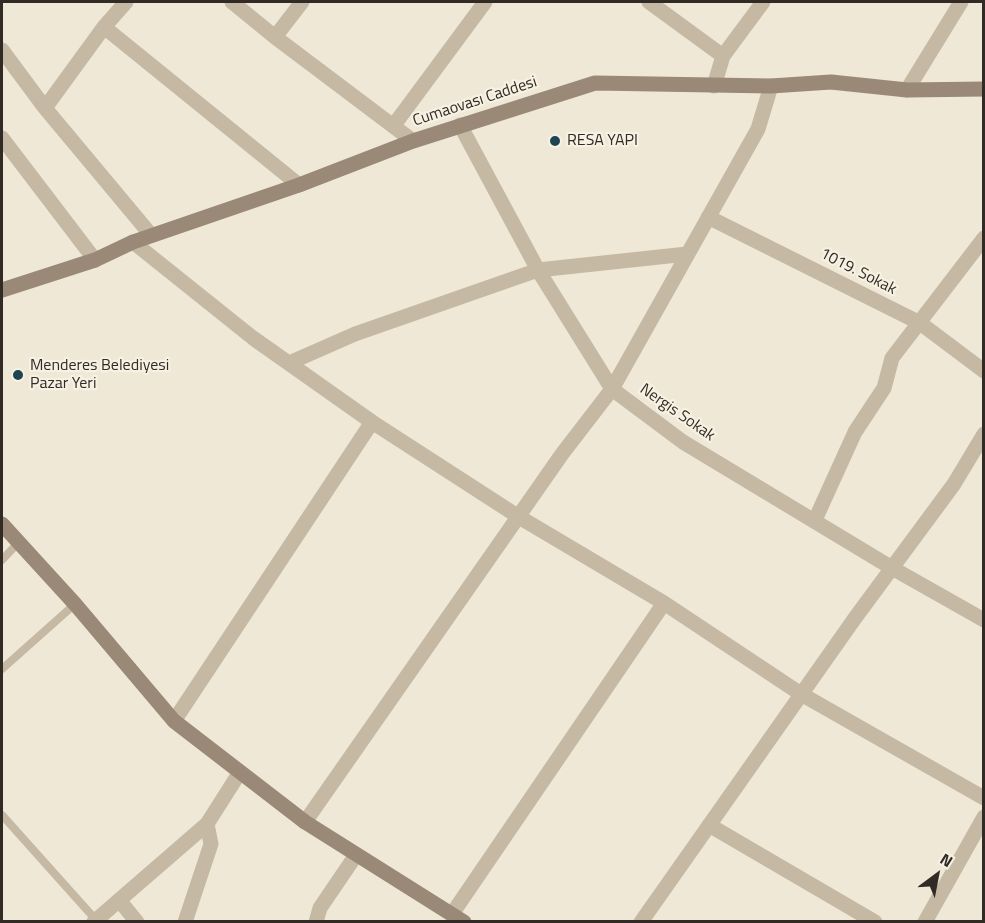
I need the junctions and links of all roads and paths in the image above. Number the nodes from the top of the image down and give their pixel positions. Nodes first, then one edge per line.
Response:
1 (126, 2) edge
2 (232, 2) edge
3 (302, 2) edge
4 (485, 2) edge
5 (649, 2) edge
6 (763, 2) edge
7 (961, 2) edge
8 (104, 27) junction
9 (275, 37) junction
10 (2, 50) edge
11 (723, 56) junction
12 (714, 86) junction
13 (771, 86) junction
14 (984, 89) edge
15 (908, 90) junction
16 (45, 108) junction
17 (394, 125) junction
18 (460, 125) junction
19 (2, 138) edge
20 (414, 141) junction
21 (299, 185) junction
22 (708, 217) junction
23 (151, 235) junction
24 (984, 238) edge
25 (133, 242) junction
26 (687, 254) junction
27 (95, 260) junction
28 (538, 270) junction
29 (2, 290) edge
30 (920, 324) junction
31 (289, 363) junction
32 (984, 371) edge
33 (612, 389) junction
34 (372, 422) junction
35 (984, 434) edge
36 (519, 517) junction
37 (815, 520) junction
38 (2, 524) edge
39 (18, 543) junction
40 (2, 560) edge
41 (892, 568) junction
42 (664, 603) junction
43 (75, 604) junction
44 (984, 620) edge
45 (2, 669) edge
46 (801, 694) junction
47 (174, 721) junction
48 (240, 772) junction
49 (984, 798) edge
50 (2, 815) edge
51 (984, 818) edge
52 (305, 822) junction
53 (207, 824) junction
54 (709, 825) junction
55 (356, 855) junction
56 (119, 900) junction
57 (458, 918) edge
58 (95, 921) edge
59 (137, 921) edge
60 (185, 921) edge
61 (316, 921) edge
62 (641, 921) edge
63 (875, 921) edge
64 (925, 921) edge

1 - 8 street
2 - 9 street
3 - 9 street
4 - 17 street
5 - 11 street
6 - 11 street
7 - 15 street
8 - 16 street
8 - 21 street
9 - 17 street
10 - 16 street
11 - 12 street
12 - 13 main road, Cumaovası Caddesi
12 - 18 main road, Cumaovası Caddesi
13 - 15 main road, Cumaovası Caddesi
13 - 22 street
14 - 15 main road, Cumaovası Caddesi
16 - 23 street
17 - 20 street
18 - 20 main road, Cumaovası Caddesi
18 - 28 street, Nergis Sokak
19 - 27 street
20 - 21 main road, Cumaovası Caddesi
21 - 23 main road, Cumaovası Caddesi
22 - 26 street
22 - 30 street, 1019. Sokak
23 - 25 main road, Cumaovası Caddesi
24 - 30 street
25 - 27 main road, Cumaovası Caddesi
25 - 31 street
26 - 28 street
26 - 33 street
27 - 29 main road, Cumaovası Caddesi
28 - 31 street
28 - 33 street, Nergis Sokak
30 - 32 street, 1019. Sokak
30 - 37 street
31 - 34 street
33 - 36 street
33 - 37 street, Nergis Sokak
34 - 36 street
34 - 47 street
35 - 41 street
36 - 42 street
36 - 52 street
37 - 41 street, Nergis Sokak
38 - 39 main road
39 - 40 lane
39 - 43 main road
41 - 44 street, Nergis Sokak
41 - 46 street
42 - 46 street
42 - 57 street
43 - 45 lane
43 - 47 main road
46 - 49 street
46 - 54 street
47 - 48 main road
48 - 52 main road
48 - 53 street
50 - 58 lane
51 - 64 street
52 - 55 main road
53 - 56 street
53 - 60 street
54 - 62 street
54 - 63 street
55 - 57 main road
55 - 61 street
56 - 58 street
56 - 59 street

